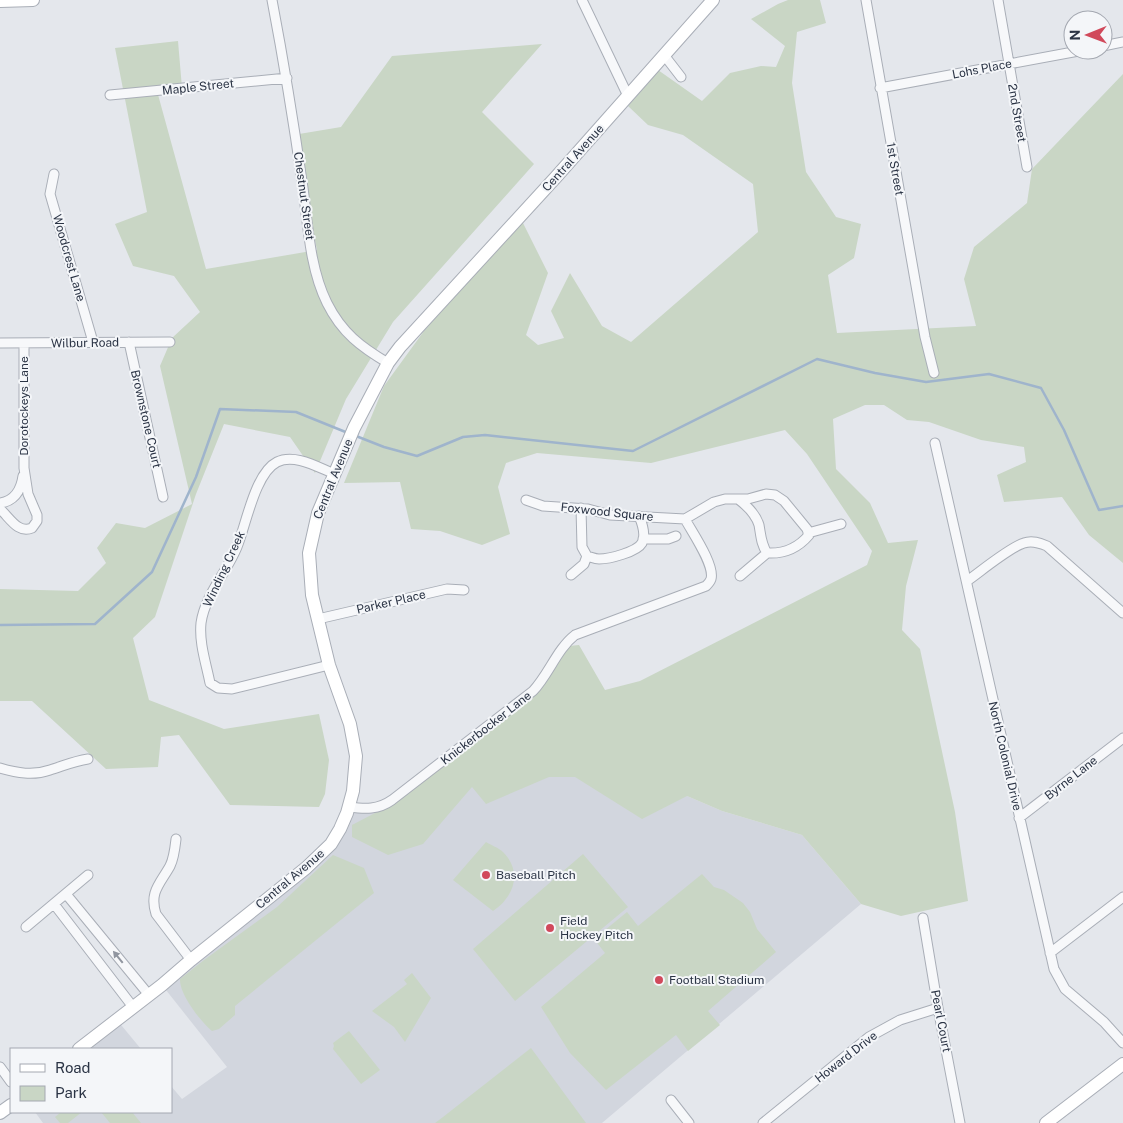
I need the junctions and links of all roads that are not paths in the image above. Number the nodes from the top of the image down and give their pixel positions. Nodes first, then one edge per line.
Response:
1 (33, 0) edge
2 (272, 0) edge
3 (582, 0) edge
4 (713, 0) edge
5 (866, 0) edge
6 (998, 0) edge
7 (0, 1) edge
8 (1063, 54) edge
9 (664, 55) junction
10 (1009, 64) junction
11 (681, 77) dead end
12 (287, 78) junction
13 (880, 88) junction
14 (110, 95) dead end
15 (628, 96) junction
16 (1027, 168) dead end
17 (54, 174) dead end
18 (93, 342) junction
19 (129, 342) junction
20 (170, 342) dead end
21 (0, 343) edge
22 (24, 344) junction
23 (388, 363) junction
24 (934, 373) dead end
25 (935, 443) dead end
26 (24, 468) junction
27 (335, 474) junction
28 (163, 497) dead end
29 (738, 499) junction
30 (526, 500) dead end
31 (0, 504) edge
32 (581, 508) junction
33 (0, 509) edge
34 (639, 516) junction
35 (685, 519) junction
36 (840, 524) dead end
37 (808, 533) junction
38 (676, 536) dead end
39 (643, 538) junction
40 (767, 553) junction
41 (587, 556) junction
42 (571, 575) dead end
43 (740, 576) dead end
44 (967, 581) junction
45 (464, 590) dead end
46 (1123, 613) edge
47 (318, 619) junction
48 (330, 665) junction
49 (1123, 738) edge
50 (88, 759) dead end
51 (0, 768) edge
52 (349, 807) junction
53 (1019, 818) junction
54 (176, 839) dead end
55 (88, 876) dead end
56 (66, 894) junction
57 (1123, 897) edge
58 (54, 904) junction
59 (923, 918) dead end
60 (26, 927) dead end
61 (101, 936) junction
62 (88, 947) junction
63 (1050, 952) junction
64 (191, 960) junction
65 (132, 975) junction
66 (117, 986) junction
67 (149, 995) junction
68 (134, 1007) junction
69 (938, 1008) junction
70 (1123, 1043) edge
71 (80, 1048) edge
72 (1123, 1064) edge
73 (0, 1067) edge
74 (10, 1081) edge
75 (671, 1100) dead end
76 (689, 1123) edge
77 (763, 1123) edge
78 (960, 1123) edge
79 (1046, 1123) edge

1 - 7 street
2 - 12 street, Chestnut Street
3 - 15 street
4 - 9 street, Central Avenue
5 - 13 street, 1st Street
6 - 10 street, 2nd Street
8 - 10 street, Lohs Place
9 - 11 street
9 - 15 street, Central Avenue
10 - 13 street, Lohs Place
10 - 16 street, 2nd Street
12 - 14 street, Maple Street
12 - 23 street, Chestnut Street
13 - 24 street, 1st Street
15 - 23 street, Central Avenue
17 - 18 street, Woodcrest Lane
18 - 19 street, Wilbur Road
18 - 22 street, Wilbur Road
19 - 20 street, Wilbur Road
19 - 28 street, Brownstone Court
21 - 22 street, Wilbur Road
22 - 26 street, Dorotockeys Lane
23 - 27 street, Central Avenue
25 - 44 street, North Colonial Drive
26 - 31 street, Dorotockeys Lane
26 - 33 street, Dorotockeys Lane
27 - 47 street, Central Avenue
27 - 48 street, Winding Creek
29 - 35 street
29 - 37 street
29 - 40 street
30 - 32 street, Foxwood Square
32 - 34 street, Foxwood Square
32 - 41 street
34 - 35 street, Foxwood Square
34 - 39 street
35 - 52 street, Knickerbocker Lane
36 - 37 street
37 - 40 street
38 - 39 street
39 - 41 street
40 - 43 street
41 - 42 street
44 - 46 street
44 - 53 street, North Colonial Drive
45 - 47 street, Parker Place
47 - 48 street, Central Avenue
48 - 52 street, Central Avenue
49 - 53 street, Byrne Lane
50 - 51 street
52 - 64 street, Central Avenue
53 - 63 street, North Colonial Drive
54 - 64 street
55 - 56 street
56 - 58 street
56 - 61 street
57 - 63 street
58 - 60 street
58 - 62 street
59 - 69 street, Pearl Court
61 - 62 street
65 -> 61 street
62 - 66 street
63 - 70 street, North Colonial Drive
64 - 67 street, Central Avenue
65 - 66 street
65 - 67 street
66 - 68 street
67 - 68 street, Central Avenue
68 - 71 street, Central Avenue
69 - 77 street, Howard Drive
69 - 78 street, Pearl Court
72 - 79 street
73 - 74 street
75 - 76 street

